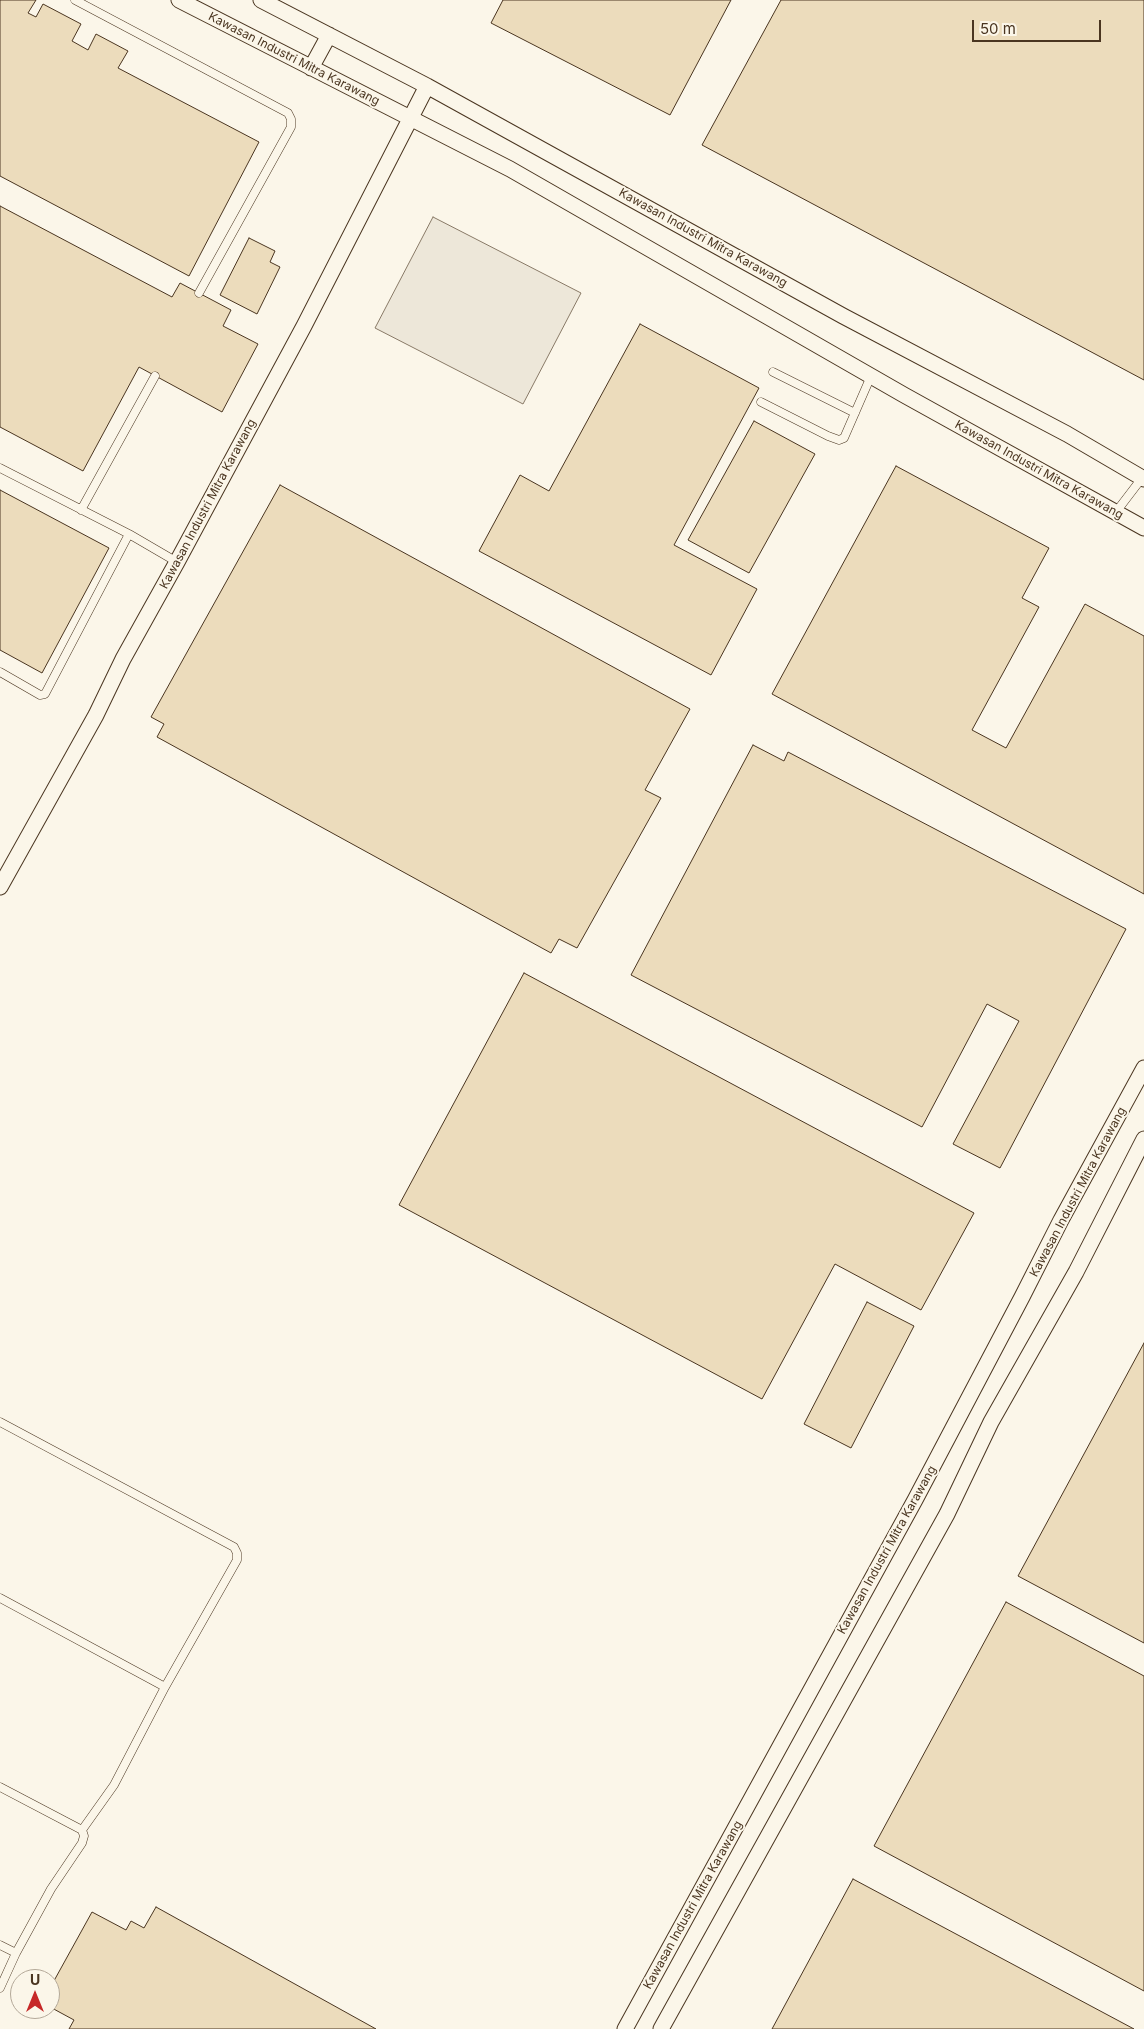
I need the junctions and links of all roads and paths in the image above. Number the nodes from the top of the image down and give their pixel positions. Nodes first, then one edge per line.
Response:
1 (75, 0) edge
2 (179, 0) edge
3 (261, 0) edge
4 (329, 35) junction
5 (311, 68) junction
6 (427, 86) junction
7 (410, 119) junction
8 (199, 293) dead end
9 (773, 372) dead end
10 (155, 376) dead end
11 (870, 376) junction
12 (761, 402) dead end
13 (855, 413) junction
14 (0, 468) edge
15 (1143, 478) edge
16 (81, 510) junction
17 (1116, 512) junction
18 (1144, 528) edge
19 (128, 534) junction
20 (178, 562) junction
21 (0, 672) edge
22 (0, 887) edge
23 (1144, 1068) edge
24 (1144, 1140) edge
25 (0, 1422) edge
26 (0, 1598) edge
27 (165, 1687) junction
28 (0, 1787) edge
29 (82, 1830) junction
30 (0, 1945) edge
31 (16, 1953) junction
32 (0, 1988) edge
33 (625, 2029) edge
34 (661, 2029) edge

1 - 8 lane
2 - 5 street, Kawasan Industri Mitra Karawang
3 - 4 street, Kawasan Industri Mitra Karawang
4 - 5 street
4 - 6 street, Kawasan Industri Mitra Karawang
5 - 7 street, Kawasan Industri Mitra Karawang
6 - 7 street
6 - 15 street, Kawasan Industri Mitra Karawang
7 - 11 street, Kawasan Industri Mitra Karawang
7 - 20 street, Kawasan Industri Mitra Karawang
9 - 13 lane
10 - 16 lane
11 - 13 lane
11 - 17 street, Kawasan Industri Mitra Karawang
12 - 13 lane
14 - 16 lane
15 - 17 lane
16 - 19 lane
17 - 18 street, Kawasan Industri Mitra Karawang
19 - 20 lane
19 - 21 lane
20 - 22 street, Kawasan Industri Mitra Karawang
23 - 33 street, Kawasan Industri Mitra Karawang
24 - 34 street
25 - 27 lane
26 - 27 lane
27 - 29 lane
28 - 29 lane
29 - 31 lane
30 - 31 lane
31 - 32 lane

